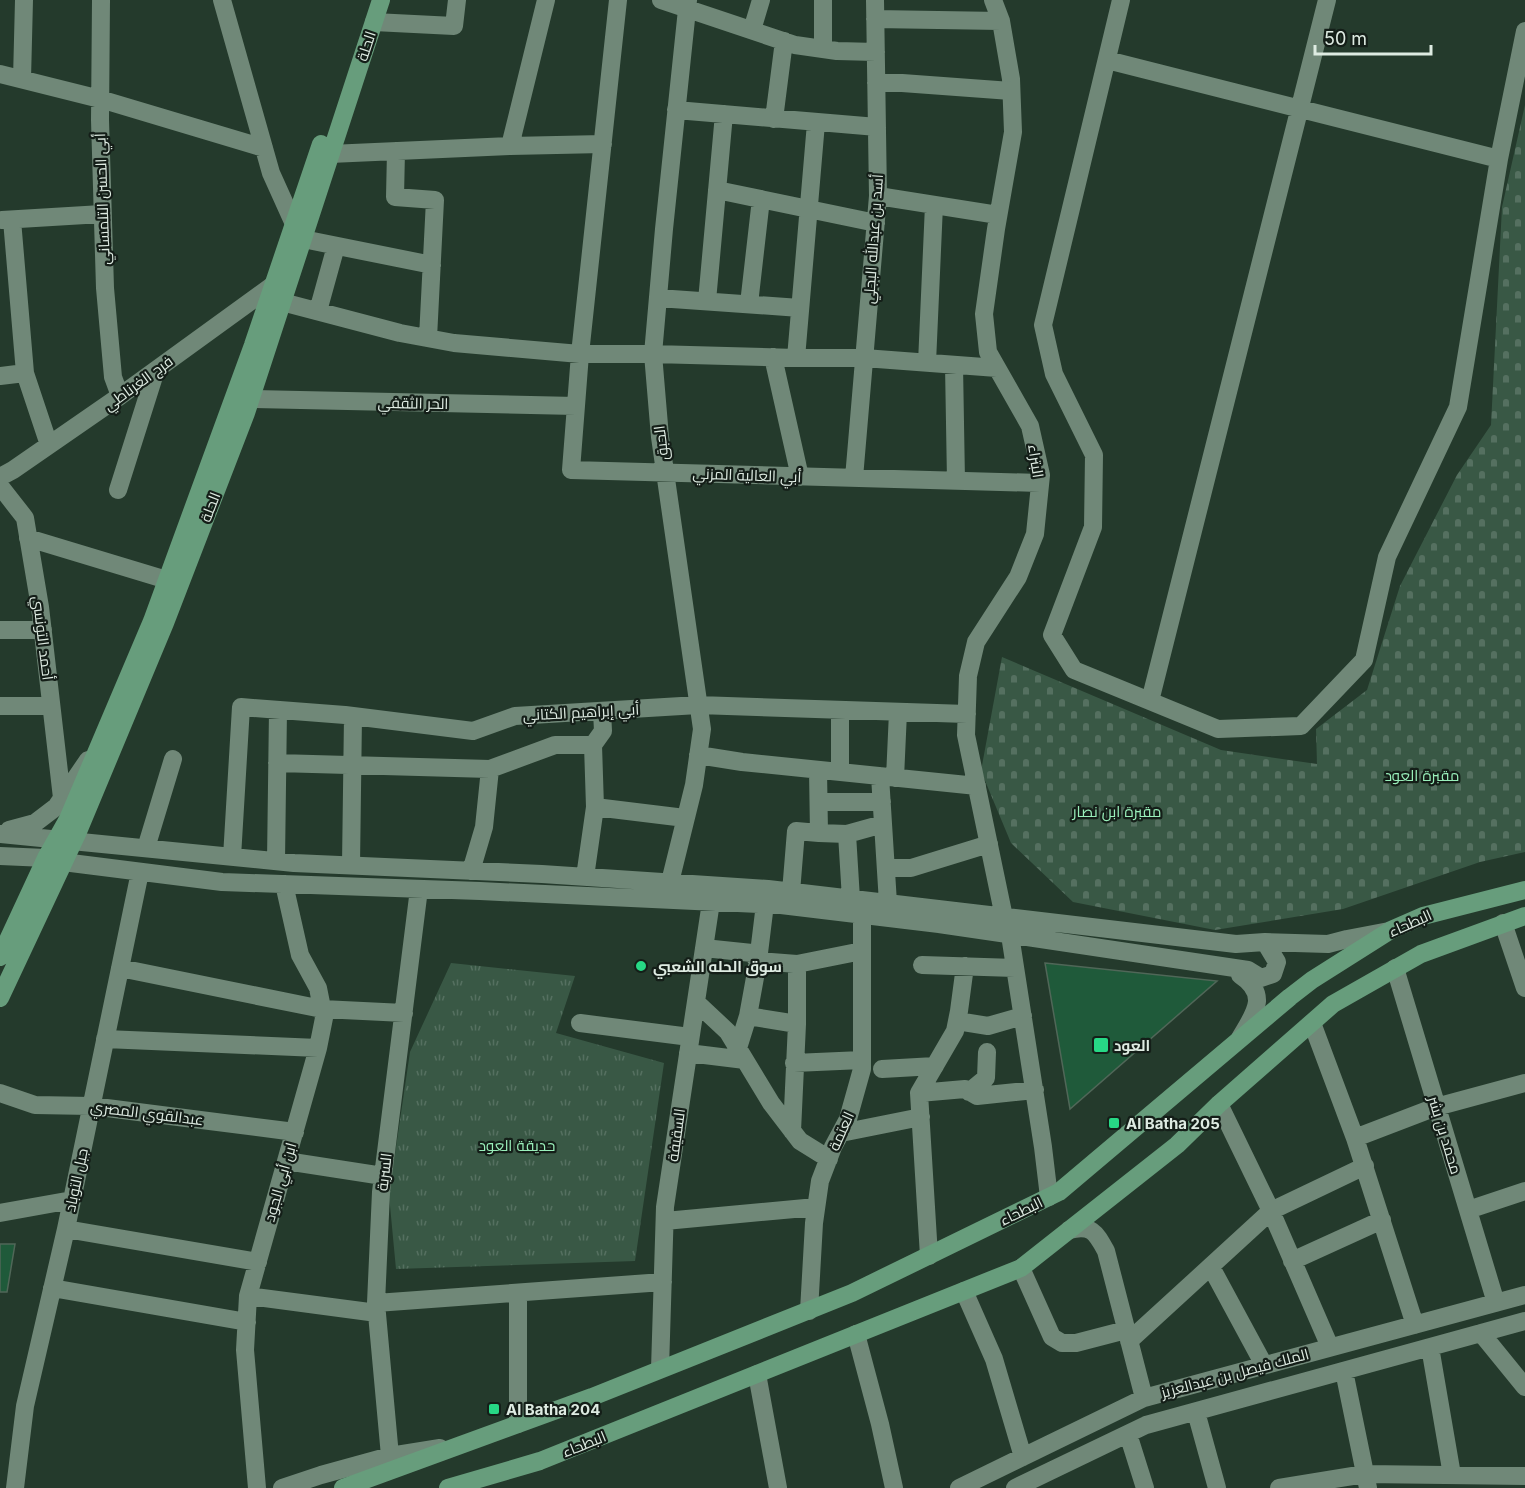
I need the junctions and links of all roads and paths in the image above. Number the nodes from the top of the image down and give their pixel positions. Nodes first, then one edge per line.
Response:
1 (24, 0) edge
2 (101, 0) edge
3 (222, 0) edge
4 (369, 0) edge
5 (381, 0) edge
6 (458, 0) edge
7 (546, 0) edge
8 (618, 0) edge
9 (662, 0) edge
10 (761, 0) edge
11 (823, 0) edge
12 (875, 0) edge
13 (993, 0) edge
14 (1121, 0) edge
15 (1327, 0) edge
16 (688, 4) edge
17 (876, 19) junction
18 (1001, 21) junction
19 (374, 22) junction
20 (752, 30) junction
21 (1525, 31) edge
22 (784, 41) junction
23 (823, 49) junction
24 (876, 52) junction
25 (1107, 60) junction
26 (0, 74) edge
27 (22, 79) junction
28 (876, 83) junction
29 (1011, 91) junction
30 (100, 99) junction
31 (1300, 109) junction
32 (676, 110) junction
33 (724, 114) junction
34 (774, 119) junction
35 (816, 123) junction
36 (877, 127) junction
37 (603, 144) junction
38 (510, 146) junction
39 (264, 148) junction
40 (396, 151) junction
41 (330, 154) junction
42 (1499, 159) junction
43 (717, 190) junction
44 (878, 196) junction
45 (761, 199) junction
46 (934, 205) junction
47 (809, 209) junction
48 (102, 214) junction
49 (998, 215) junction
50 (6, 220) edge
51 (876, 223) junction
52 (298, 232) junction
53 (336, 246) junction
54 (432, 265) junction
55 (273, 285) junction
56 (658, 298) junction
57 (707, 301) junction
58 (282, 302) junction
59 (749, 304) junction
60 (800, 308) junction
61 (318, 311) junction
62 (428, 338) junction
63 (580, 354) junction
64 (653, 354) junction
65 (773, 357) junction
66 (796, 358) junction
67 (864, 358) junction
68 (927, 363) junction
69 (954, 365) junction
70 (997, 368) junction
71 (156, 369) junction
72 (26, 373) junction
73 (0, 376) edge
74 (120, 396) junction
75 (250, 399) junction
76 (576, 406) junction
77 (49, 445) junction
78 (665, 473) junction
79 (0, 477) edge
80 (800, 477) junction
81 (854, 478) junction
82 (956, 481) junction
83 (1040, 483) junction
84 (0, 486) edge
85 (118, 489) dead end
86 (28, 538) junction
87 (167, 580) junction
88 (0, 630) edge
89 (43, 630) junction
90 (1150, 701) junction
91 (698, 705) junction
92 (0, 706) edge
93 (51, 706) junction
94 (278, 710) junction
95 (840, 710) junction
96 (602, 711) junction
97 (898, 712) junction
98 (967, 714) junction
99 (353, 716) junction
100 (593, 745) junction
101 (98, 750) junction
102 (698, 755) junction
103 (173, 759) dead end
104 (278, 763) junction
105 (352, 765) junction
106 (490, 769) junction
107 (818, 770) junction
108 (840, 772) junction
109 (887, 777) junction
110 (977, 786) junction
111 (62, 798) junction
112 (819, 802) junction
113 (882, 802) junction
114 (596, 807) junction
115 (685, 818) junction
116 (883, 824) junction
117 (0, 833) edge
118 (819, 833) junction
119 (847, 834) junction
120 (65, 840) junction
121 (989, 844) junction
122 (146, 848) junction
123 (0, 856) edge
124 (232, 857) junction
125 (55, 860) junction
126 (276, 861) junction
127 (351, 865) junction
128 (886, 868) junction
129 (471, 871) junction
130 (140, 872) junction
131 (585, 877) junction
132 (670, 882) junction
133 (284, 884) junction
134 (420, 889) junction
135 (1525, 890) edge
136 (791, 892) junction
137 (851, 899) junction
138 (711, 902) junction
139 (888, 903) junction
140 (765, 904) junction
141 (862, 915) junction
142 (1525, 916) edge
143 (1004, 917) junction
144 (1503, 923) junction
145 (1390, 930) junction
146 (1010, 935) junction
147 (1265, 942) junction
148 (704, 948) junction
149 (862, 951) junction
150 (1, 953) edge
151 (758, 961) junction
152 (797, 964) junction
153 (922, 965) dead end
154 (965, 966) junction
155 (1225, 967) junction
156 (120, 968) junction
157 (1016, 968) junction
158 (1395, 968) junction
159 (1525, 988) edge
160 (0, 998) edge
161 (696, 1002) junction
162 (322, 1009) junction
163 (404, 1013) junction
164 (748, 1016) junction
165 (1023, 1016) junction
166 (957, 1021) junction
167 (580, 1023) dead end
168 (1312, 1023) junction
169 (797, 1024) junction
170 (105, 1039) junction
171 (1238, 1040) junction
172 (689, 1045) junction
173 (318, 1048) junction
174 (987, 1052) dead end
175 (742, 1054) junction
176 (862, 1060) junction
177 (794, 1063) junction
178 (935, 1066) junction
179 (882, 1069) dead end
180 (1525, 1083) edge
181 (1035, 1090) junction
182 (969, 1092) junction
183 (0, 1093) edge
184 (919, 1093) junction
185 (1218, 1104) junction
186 (91, 1106) junction
187 (1436, 1107) junction
188 (921, 1117) junction
189 (792, 1131) junction
190 (295, 1132) junction
191 (841, 1133) junction
192 (1355, 1138) junction
193 (829, 1159) junction
194 (286, 1161) junction
195 (1365, 1166) junction
196 (383, 1176) junction
197 (1525, 1191) edge
198 (1050, 1197) junction
199 (72, 1200) junction
200 (816, 1207) junction
201 (1468, 1210) junction
202 (1271, 1211) junction
203 (0, 1213) edge
204 (1382, 1220) junction
205 (664, 1221) junction
206 (66, 1229) junction
207 (1069, 1230) junction
208 (929, 1256) junction
209 (1292, 1261) junction
210 (258, 1262) junction
211 (1210, 1266) junction
212 (1021, 1268) junction
213 (663, 1282) junction
214 (52, 1288) junction
215 (964, 1291) junction
216 (518, 1293) junction
217 (1525, 1295) edge
218 (248, 1296) junction
219 (1496, 1303) junction
220 (376, 1308) junction
221 (809, 1311) junction
222 (1525, 1321) edge
223 (247, 1322) junction
224 (1414, 1325) junction
225 (1481, 1333) junction
226 (856, 1335) junction
227 (1128, 1335) junction
228 (1330, 1347) junction
229 (1430, 1347) junction
230 (1264, 1365) junction
231 (660, 1370) junction
232 (1344, 1371) junction
233 (757, 1374) junction
234 (1525, 1388) edge
235 (1144, 1398) junction
236 (1196, 1412) junction
237 (518, 1424) junction
238 (1128, 1434) junction
239 (462, 1444) junction
240 (390, 1456) junction
241 (1023, 1457) junction
242 (540, 1461) junction
243 (1452, 1475) junction
244 (1525, 1476) edge
245 (1366, 1481) edge
246 (1474, 1482) edge
247 (15, 1488) edge
248 (257, 1488) edge
249 (282, 1488) edge
250 (343, 1488) edge
251 (448, 1488) edge
252 (468, 1488) edge
253 (778, 1488) edge
254 (894, 1488) edge
255 (959, 1488) edge
256 (1015, 1488) edge
257 (1145, 1488) edge
258 (1217, 1488) edge
259 (1279, 1488) edge

1 - 27 street
2 - 30 street, أبي الحسن التلمساني
3 - 39 street
4 - 52 main road, الحلة
5 - 19 main road, الحلة
6 - 19 street
7 - 38 street
8 - 37 street, أبي العالية المزني
9 - 16 street
10 - 20 street
11 - 23 street
12 - 17 street, أسد بن عبدالله البجلي
13 - 18 street, البتراء
14 - 25 street
15 - 31 street
16 - 20 street
16 - 32 street, الحبق
17 - 18 street
17 - 24 street, أسد بن عبدالله البجلي
18 - 29 street, البتراء
19 - 41 main road, الحلة
20 - 22 street
21 - 42 street
22 - 23 street
22 - 34 street
23 - 24 street
24 - 28 street, أسد بن عبدالله البجلي
25 - 31 street
25 - 90 street
26 - 27 street
27 - 30 street
28 - 29 street
28 - 36 street, أسد بن عبدالله البجلي
29 - 49 street, البتراء
30 - 39 street
30 - 48 street, أبي الحسن التلمساني
31 - 42 street
31 - 90 street
32 - 33 street
32 - 56 street, الحبق
33 - 34 street
33 - 43 street
34 - 35 street
35 - 36 street
35 - 47 street
36 - 44 street, أسد بن عبدالله البجلي
37 - 38 street
37 - 63 street, أبي العالية المزني
38 - 40 street
39 - 52 street
40 - 41 street
40 - 54 street
41 - 52 main road, الحلة
42 - 90 street
43 - 45 street
43 - 57 street
44 - 46 street
44 - 51 street, أسد بن عبدالله البجلي
45 - 47 street
45 - 59 street
46 - 49 street
46 - 68 street
47 - 51 street
47 - 60 street
48 - 50 street
48 - 74 street, أبي الحسن التلمساني
49 - 70 street, البتراء
50 - 72 street
51 - 67 street, أسد بن عبدالله البجلي
52 - 53 street
52 - 55 main road, الحلة
52 - 58 main road, الحلة
53 - 54 street
53 - 61 street
54 - 62 street
55 - 71 street, فرج الغرناطي
55 - 87 main road, الحلة
56 - 57 street
56 - 64 street, الحبق
57 - 59 street
58 - 61 street
58 - 75 main road, الحلة
59 - 60 street
60 - 66 street
61 - 62 street
62 - 63 street
63 - 64 street
63 - 76 street, أبي العالية المزني
64 - 65 street
64 - 78 street, الحبق
65 - 66 street
65 - 80 street
66 - 67 street
67 - 68 street
67 - 81 street, أسد بن عبدالله البجلي
68 - 69 street
69 - 70 street
69 - 82 street
70 - 83 street, البتراء
71 - 74 street, فرج الغرناطي
71 - 85 street
72 - 73 street
72 - 77 street
74 - 77 street, فرج الغرناطي
75 - 76 street, الحر الثقفي
75 - 120 main road, الحلة
76 - 78 street, أبي العالية المزني
77 - 79 street, فرج الغرناطي
78 - 80 street, أبي العالية المزني
78 - 91 street, الحبق
80 - 81 street, أبي العالية المزني
81 - 82 street, أبي العالية المزني
82 - 83 street, أبي العالية المزني
83 - 98 street, البتراء
84 - 86 street, أحمد التونسي
86 - 87 street
86 - 89 street, أحمد التونسي
87 - 101 main road, الحلة
88 - 89 street
89 - 93 street, أحمد التونسي
91 - 95 street, أبي إبراهيم الكتاني
91 - 96 street, أبي إبراهيم الكتاني
91 - 102 street, الحبق
92 - 93 street
93 - 111 street, أحمد التونسي
94 - 99 street, أبي إبراهيم الكتاني
94 - 104 street
94 - 124 street, أبي إبراهيم الكتاني
95 - 97 street, أبي إبراهيم الكتاني
95 - 108 street
96 - 99 street, أبي إبراهيم الكتاني
96 - 100 street
97 - 98 street, أبي إبراهيم الكتاني
97 - 109 street
98 - 110 street, البتراء
99 - 105 street
100 - 106 street
100 - 114 street
101 - 111 street
101 - 120 main road, الحلة
102 - 107 street
102 - 115 street, الحبق
103 - 122 street
104 - 105 street
104 - 126 street
105 - 106 street
105 - 127 street
106 - 129 street
107 - 108 street
107 - 112 street
108 - 109 street
109 - 110 street
109 - 113 street
110 - 121 street, البتراء
111 - 117 street
112 - 113 street
112 - 118 street
113 - 116 street
114 - 115 street
114 - 131 street
115 - 132 street, الحبق
116 - 119 street
116 - 128 street
117 - 120 street
118 - 119 street
118 - 136 street
119 - 137 street
120 - 122 street
120 - 125 main road, الحلة
121 - 128 street
121 - 143 street, البتراء
122 - 124 street
123 - 125 street
124 - 126 street
125 - 130 street
125 - 150 main road, الحلة
125 - 160 main road, الحلة
126 - 127 street
127 - 129 street
128 - 139 street
129 - 131 street
130 - 133 street
130 - 156 street, جبل التوباد
131 - 132 street
132 - 136 street
133 - 134 street
133 - 162 street, ابن أبي الجود
134 - 138 street
134 - 163 street, السربة
135 - 145 main road, البطحاء
136 - 137 street
137 - 139 street
138 - 140 street
138 - 148 street, السقيفة
139 - 143 street
140 - 141 street
140 - 151 street
141 - 146 street
141 - 149 street, العتمة
142 - 144 main road, البطحاء
143 - 147 street
144 - 158 main road, البطحاء
144 - 159 street
145 - 147 street
145 - 171 main road, البطحاء
146 - 155 street
146 - 157 street
147 - 155 street
148 - 151 street
148 - 161 street, السقيفة
149 - 152 street
149 - 176 street, العتمة
151 - 152 street
151 - 164 street
152 - 169 street
153 - 154 street
154 - 157 street
154 - 166 street
155 - 171 street
156 - 162 street
156 - 170 street, جبل التوباد
157 - 165 street
158 - 168 main road, البطحاء
158 - 187 street, محمد بن بشر
161 - 172 street, السقيفة
161 - 175 street
162 - 163 street
162 - 173 street, ابن أبي الجود
163 - 196 street, السربة
164 - 169 street
164 - 175 street
165 - 166 street
165 - 181 street
166 - 178 street
167 - 172 street
168 - 185 main road, البطحاء
168 - 192 street
169 - 177 street
170 - 173 street
170 - 186 street, جبل التوباد
171 - 198 main road, البطحاء
172 - 175 street
172 - 205 street, السقيفة
173 - 190 street, ابن أبي الجود
174 - 182 street
175 - 189 street
176 - 177 street
176 - 191 street, العتمة
177 - 189 street
178 - 179 street
178 - 184 street
180 - 187 street
181 - 182 street
181 - 198 street
182 - 184 street
183 - 186 street, عبدالقوي المصري
184 - 188 street
185 - 202 street
185 - 207 main road, البطحاء
186 - 190 street, عبدالقوي المصري
186 - 199 street, جبل التوباد
187 - 192 street
187 - 201 street, محمد بن بشر
188 - 191 street
188 - 208 street
189 - 193 street
190 - 194 street, ابن أبي الجود
191 - 193 street, العتمة
192 - 195 street
193 - 200 street, العتمة
194 - 196 street
194 - 210 street, ابن أبي الجود
195 - 202 street
195 - 204 street
196 - 220 street, السربة
197 - 201 street
198 - 208 main road, البطحاء
199 - 203 street
199 - 206 street, جبل التوباد
200 - 205 street
200 - 221 street, العتمة
201 - 219 street, محمد بن بشر
202 - 209 street
202 - 211 street
204 - 209 street
204 - 224 street
205 - 213 street, السقيفة
206 - 210 street
206 - 214 street, جبل التوباد
207 - 212 main road, البطحاء
207 - 227 street
208 - 221 main road, البطحاء
209 - 228 street
210 - 218 street, ابن أبي الجود
211 - 227 street
211 - 230 street
212 - 215 main road, البطحاء
212 - 227 street
213 - 216 street
213 - 231 street, السقيفة
214 - 223 street
214 - 247 street, جبل التوباد
215 - 226 main road, البطحاء
215 - 241 street
216 - 220 street
216 - 237 street
217 - 219 street, الملك فيصل بن عبدالعزيز
218 - 220 street
218 - 223 street, ابن أبي الجود
219 - 224 street, الملك فيصل بن عبدالعزيز
220 - 240 street, السربة
221 - 231 main road, البطحاء
222 - 225 street, الملك فيصل بن عبدالعزيز
223 - 248 street, ابن أبي الجود
224 - 228 street, الملك فيصل بن عبدالعزيز
225 - 229 street, الملك فيصل بن عبدالعزيز
225 - 234 street
226 - 233 main road, البطحاء
226 - 254 street
227 - 235 street
228 - 230 street, الملك فيصل بن عبدالعزيز
229 - 232 street, الملك فيصل بن عبدالعزيز
229 - 243 street
230 - 235 street, الملك فيصل بن عبدالعزيز
231 - 237 main road, البطحاء
232 - 236 street, الملك فيصل بن عبدالعزيز
232 - 245 street
233 - 242 main road, البطحاء
233 - 253 street
235 - 241 street, الملك فيصل بن عبدالعزيز
236 - 238 street, الملك فيصل بن عبدالعزيز
236 - 258 street
237 - 239 main road, البطحاء
238 - 256 street, الملك فيصل بن عبدالعزيز
238 - 257 street
239 - 240 street, البطحاء
239 - 250 main road, البطحاء
240 - 249 street, البطحاء
241 - 255 street, الملك فيصل بن عبدالعزيز
242 - 251 main road, البطحاء
242 - 252 street, البطحاء
243 - 245 street
243 - 246 street
244 - 246 street
245 - 259 street

